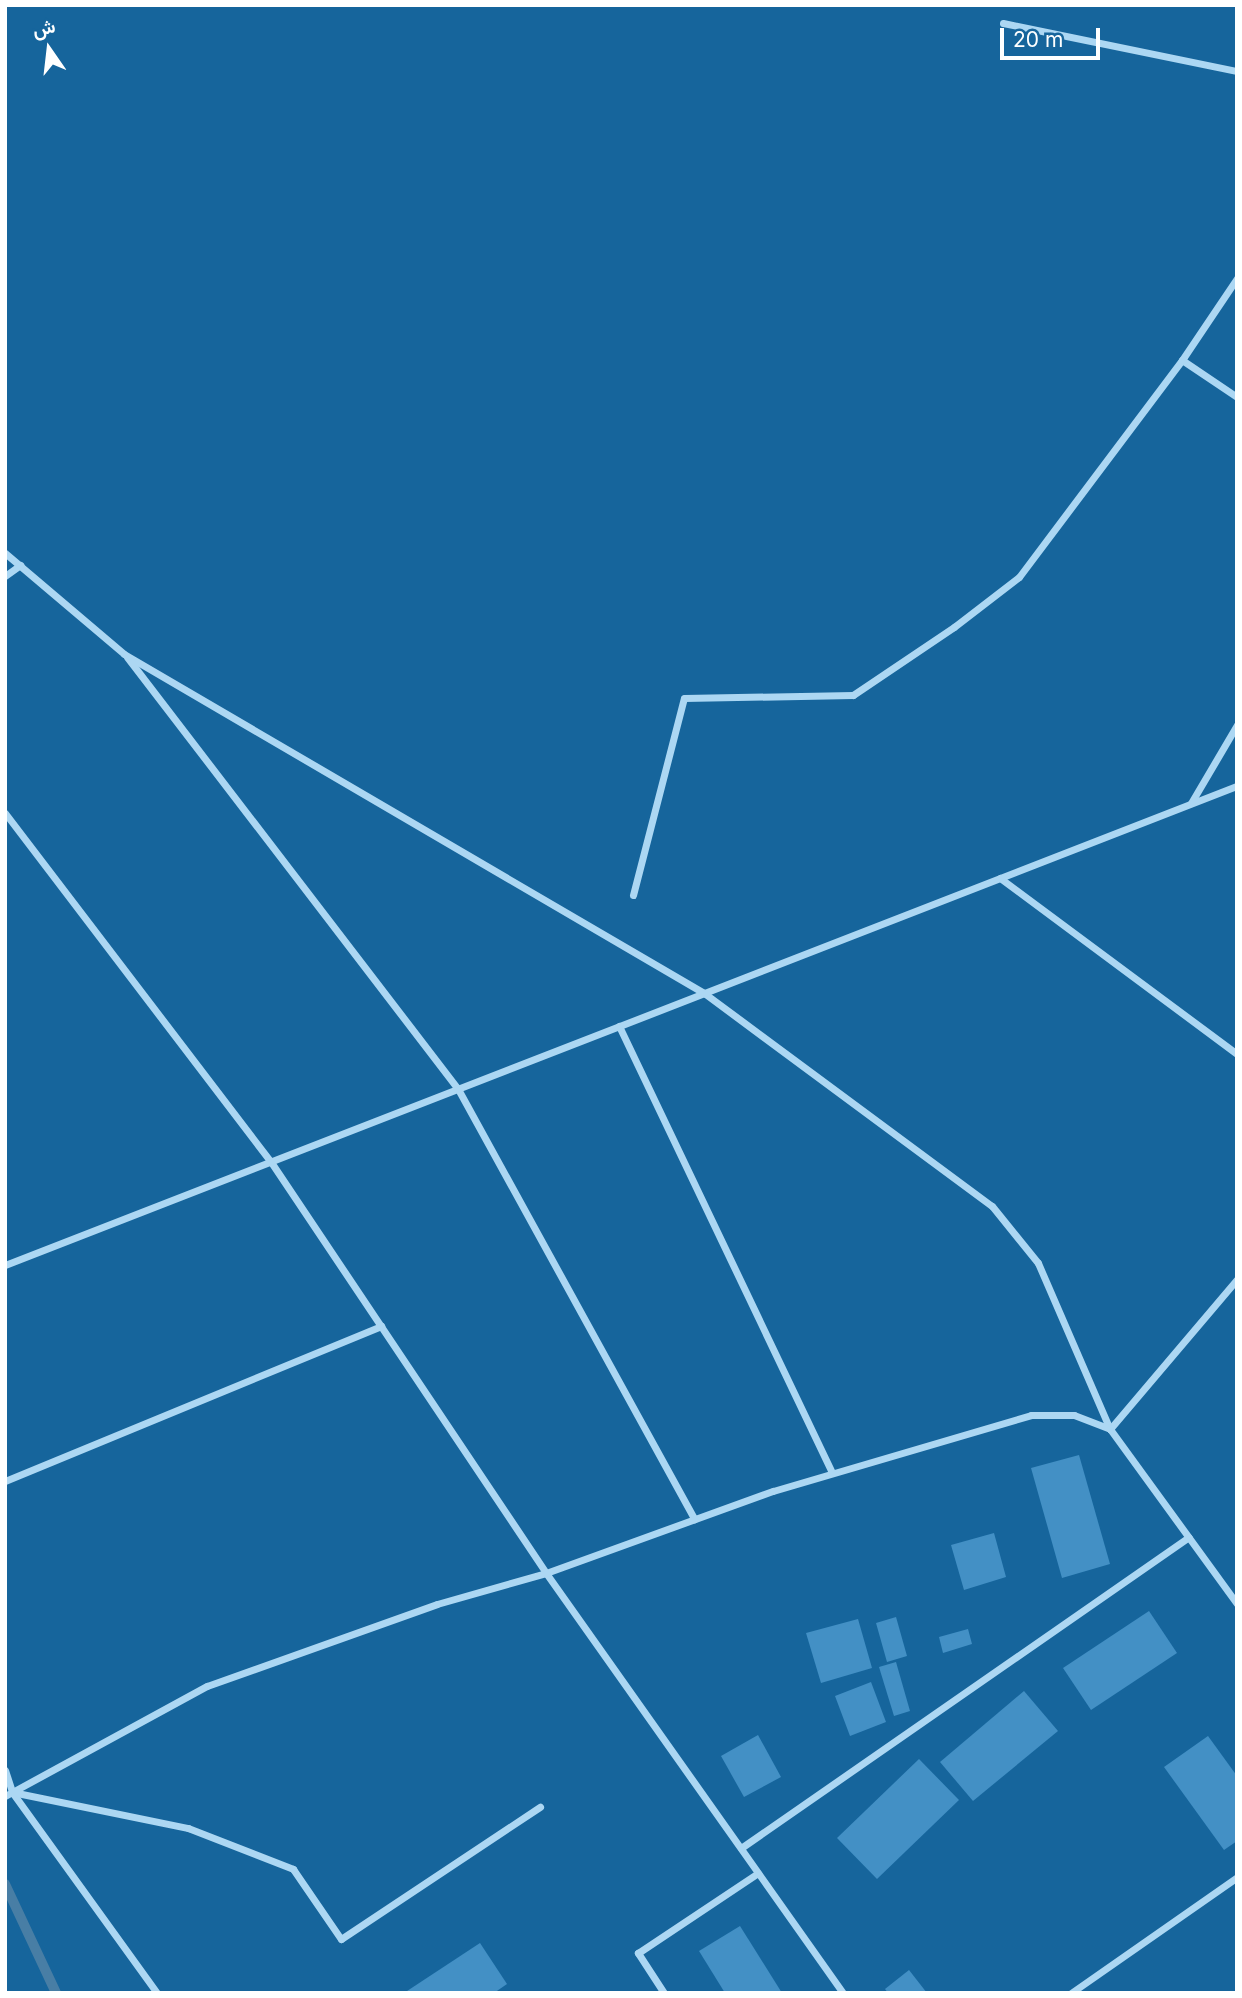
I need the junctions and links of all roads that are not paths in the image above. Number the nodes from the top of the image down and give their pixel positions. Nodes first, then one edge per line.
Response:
1 (1003, 23) dead end
2 (1237, 71) edge
3 (1237, 278) edge
4 (1182, 360) junction
5 (1237, 397) edge
6 (5, 553) edge
7 (20, 565) junction
8 (5, 576) edge
9 (124, 654) junction
10 (1237, 725) edge
11 (1237, 786) edge
12 (1191, 804) junction
13 (5, 813) edge
14 (1000, 878) junction
15 (633, 895) dead end
16 (704, 993) junction
17 (619, 1026) junction
18 (1237, 1054) edge
19 (458, 1088) junction
20 (271, 1161) junction
21 (5, 1265) edge
22 (1237, 1279) edge
23 (381, 1326) junction
24 (1110, 1429) junction
25 (832, 1474) junction
26 (5, 1481) edge
27 (694, 1519) junction
28 (1189, 1538) junction
29 (546, 1573) junction
30 (1237, 1604) edge
31 (5, 1770) edge
32 (9, 1794) edge
33 (540, 1807) dead end
34 (741, 1847) junction
35 (758, 1873) junction
36 (1237, 1877) edge
37 (157, 1993) edge
38 (664, 1993) edge
39 (843, 1993) edge
40 (1072, 1993) edge

1 - 2 street
3 - 4 street
4 - 5 street
4 - 15 street
6 - 7 street
7 - 8 street
7 - 9 street
9 - 16 street
9 - 19 street
10 - 12 street
11 - 12 street
12 - 14 street
13 - 20 street
14 - 16 street
14 - 18 street
16 - 17 street
16 - 24 street
17 - 19 street
17 - 25 street
19 - 20 street
19 - 27 street
20 - 21 street
20 - 23 street
22 - 24 street
23 - 26 street
23 - 29 street
24 - 25 street
24 - 28 street
25 - 27 street
27 - 29 street
28 - 30 street
28 - 34 street
29 - 32 street
29 - 34 street
31 - 32 street
32 - 33 street
32 - 37 street
34 - 35 street
35 - 38 street
35 - 39 street
36 - 40 street

